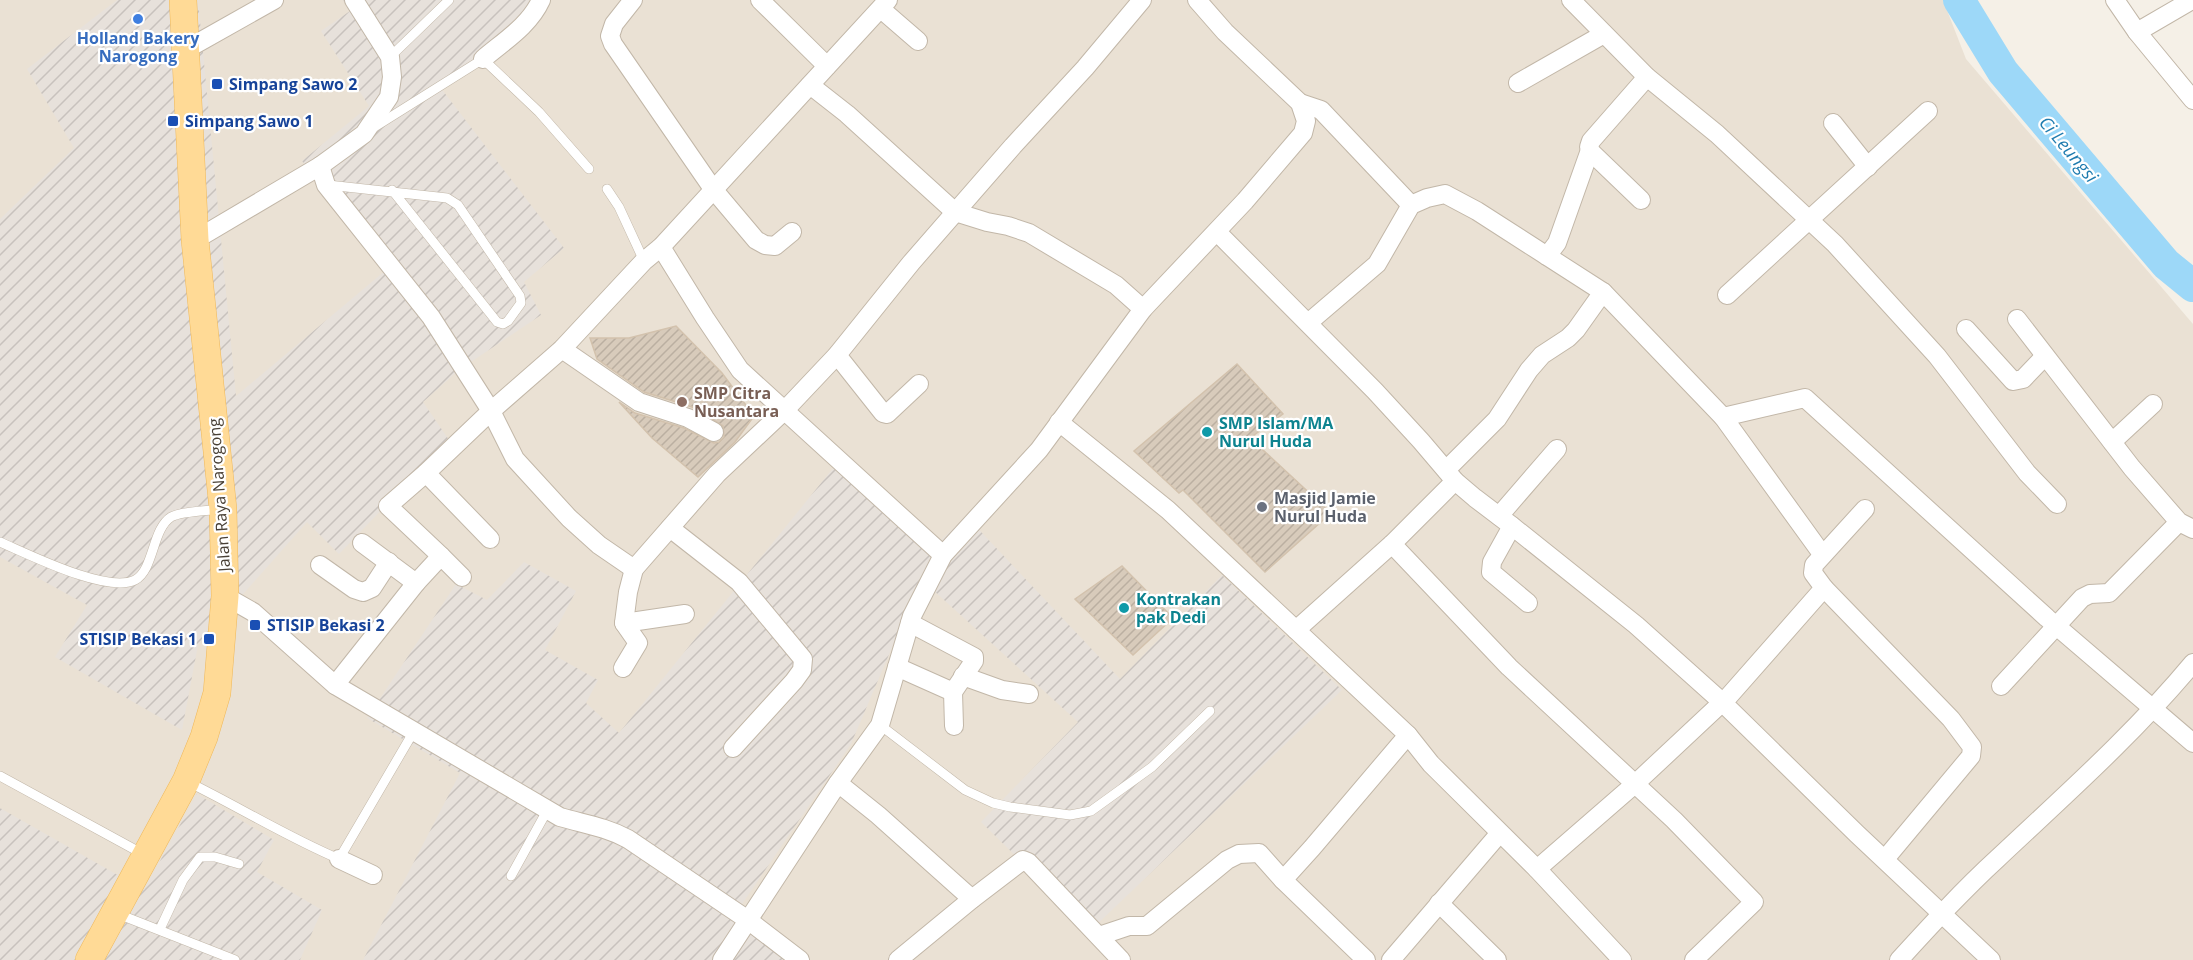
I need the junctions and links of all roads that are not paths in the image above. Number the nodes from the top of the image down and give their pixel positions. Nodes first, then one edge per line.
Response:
1 (183, 0) edge
2 (274, 0) edge
3 (354, 0) edge
4 (449, 0) edge
5 (541, 0) edge
6 (633, 0) edge
7 (760, 0) edge
8 (1142, 0) edge
9 (1197, 0) edge
10 (1571, 0) edge
11 (2115, 0) edge
12 (2192, 0) edge
13 (884, 4) edge
14 (2137, 32) junction
15 (1604, 34) junction
16 (918, 40) dead end
17 (186, 49) junction
18 (390, 57) junction
19 (483, 59) junction
20 (827, 66) junction
21 (1647, 77) junction
22 (1518, 83) dead end
23 (810, 86) junction
24 (2190, 93) edge
25 (1300, 103) junction
26 (1928, 111) dead end
27 (1833, 123) dead end
28 (364, 134) junction
29 (1590, 150) junction
30 (320, 166) junction
31 (1868, 167) junction
32 (589, 169) dead end
33 (326, 185) junction
34 (607, 189) dead end
35 (713, 189) junction
36 (392, 190) junction
37 (1641, 200) dead end
38 (1411, 205) junction
39 (955, 212) junction
40 (1810, 220) junction
41 (792, 232) dead end
42 (1217, 232) junction
43 (195, 240) junction
44 (661, 247) junction
45 (1547, 256) junction
46 (644, 261) junction
47 (1603, 291) junction
48 (1727, 295) dead end
49 (1143, 309) junction
50 (2017, 319) dead end
51 (1308, 323) junction
52 (1966, 329) dead end
53 (562, 348) junction
54 (837, 355) junction
55 (2044, 356) junction
56 (919, 384) dead end
57 (2153, 404) dead end
58 (785, 410) junction
59 (491, 411) junction
60 (1723, 417) junction
61 (1059, 422) junction
62 (714, 432) dead end
63 (2112, 442) junction
64 (1557, 449) dead end
65 (426, 473) junction
66 (1451, 475) junction
67 (2057, 504) dead end
68 (223, 509) junction
69 (1865, 509) dead end
70 (1506, 521) junction
71 (2186, 525) edge
72 (670, 528) junction
73 (490, 539) dead end
74 (0, 542) edge
75 (362, 543) dead end
76 (1392, 544) junction
77 (1822, 554) junction
78 (943, 555) junction
79 (441, 556) junction
80 (389, 562) junction
81 (320, 565) dead end
82 (634, 569) junction
83 (462, 577) dead end
84 (416, 583) junction
85 (1824, 588) junction
86 (225, 596) junction
87 (1528, 603) dead end
88 (685, 614) dead end
89 (624, 623) junction
90 (910, 623) junction
91 (2056, 626) junction
92 (1296, 630) junction
93 (2193, 663) edge
94 (623, 668) dead end
95 (897, 668) junction
96 (963, 676) junction
97 (335, 685) junction
98 (2001, 686) dead end
99 (953, 692) junction
100 (1029, 694) dead end
101 (1722, 702) junction
102 (2153, 710) junction
103 (1210, 711) dead end
104 (880, 725) junction
105 (954, 726) dead end
106 (414, 731) junction
107 (1408, 735) junction
108 (2193, 743) edge
109 (733, 748) dead end
110 (0, 776) edge
111 (186, 781) junction
112 (838, 783) junction
113 (1636, 783) junction
114 (548, 809) junction
115 (1499, 834) junction
116 (147, 856) junction
117 (1885, 859) junction
118 (339, 860) junction
119 (239, 864) dead end
120 (1537, 869) junction
121 (373, 875) dead end
122 (511, 876) dead end
123 (1283, 880) junction
124 (972, 899) junction
125 (1439, 903) junction
126 (115, 912) junction
127 (1942, 913) junction
128 (748, 920) junction
129 (160, 930) junction
130 (1099, 936) junction
131 (89, 960) edge
132 (235, 960) edge
133 (722, 960) edge
134 (800, 960) edge
135 (898, 960) edge
136 (1120, 960) edge
137 (1366, 960) edge
138 (1391, 960) edge
139 (1497, 960) edge
140 (1622, 960) edge
141 (1694, 960) edge
142 (1899, 960) edge
143 (1991, 960) edge

1 - 17 main road, Jalan Raya Narogong
2 - 17 street
3 - 18 street
4 - 18 lane
5 - 19 street
6 - 35 street
7 - 20 street
8 - 39 street
9 - 25 street
10 - 15 street
11 - 14 street
12 - 14 street
13 - 16 street
13 - 20 street
14 - 24 street
15 - 21 street
15 - 22 street
17 - 43 main road, Jalan Raya Narogong
18 - 28 street
19 - 28 lane
19 - 32 lane
20 - 23 street
21 - 29 street
21 - 40 street
23 - 35 street
23 - 39 street
25 - 38 street
25 - 42 street
26 - 31 street
27 - 31 street
28 - 30 street
29 - 37 street
29 - 45 street
30 - 33 street
30 - 43 street
31 - 40 street
33 - 36 lane
33 - 59 street
34 - 46 lane
35 - 41 street
35 - 44 street
36 - 36 lane
38 - 45 street
38 - 51 street
39 - 49 street
39 - 54 street
40 - 48 street
40 - 67 street
42 - 49 street
42 - 51 street
43 - 68 main road, Jalan Raya Narogong
44 - 46 street
44 - 58 street
45 - 47 street
46 - 53 street
47 - 60 street
47 - 66 street
49 - 61 street
50 - 55 street
51 - 66 street
52 - 55 street
53 - 59 street
53 - 62 street
54 - 56 street
54 - 58 street
55 - 63 street
57 - 63 street
58 - 72 street
58 - 78 street
59 - 65 street
59 - 82 street
60 - 77 street
60 - 91 street
61 - 78 street
61 - 92 street
63 - 71 street
64 - 70 street
65 - 73 street
65 - 79 street
66 - 70 street
66 - 76 street
68 - 74 lane
68 - 86 main road, Jalan Raya Narogong
69 - 77 street
70 - 87 street
70 - 101 street
71 - 91 street
72 - 82 street
72 - 109 street
75 - 80 street
76 - 92 street
76 - 113 street
77 - 85 street
78 - 90 street
79 - 83 street
79 - 84 street
80 - 81 street
80 - 84 street
82 - 89 street
84 - 97 street
85 - 101 street
85 - 117 street
86 - 97 street
86 - 111 main road, Jalan Raya Narogong
88 - 89 street
89 - 94 street
90 - 95 street
90 - 96 street
91 - 98 street
91 - 102 street
92 - 107 street
93 - 102 street
95 - 99 street
95 - 104 street
96 - 99 street
96 - 100 street
97 - 106 street
99 - 105 street
101 - 113 street
101 - 117 street
102 - 108 street
102 - 127 street
103 - 104 lane
104 - 112 street
106 - 114 street
106 - 118 lane
107 - 115 street
107 - 123 street
110 - 116 lane
111 - 116 main road, Jalan Raya Narogong
111 - 118 lane
112 - 124 street
112 - 128 street
113 - 120 street
113 - 141 street
114 - 122 lane
114 - 128 street
115 - 120 street
115 - 125 street
116 - 126 main road, Jalan Raya Narogong
117 - 127 street
118 - 121 street
119 - 129 lane
120 - 140 street
123 - 130 street
123 - 137 street
124 - 130 street
124 - 135 street
125 - 138 street
125 - 139 street
126 - 129 lane
126 - 131 main road, Jalan Raya Narogong
127 - 142 street
127 - 143 street
128 - 133 street
128 - 134 street
129 - 132 lane
130 - 136 street

